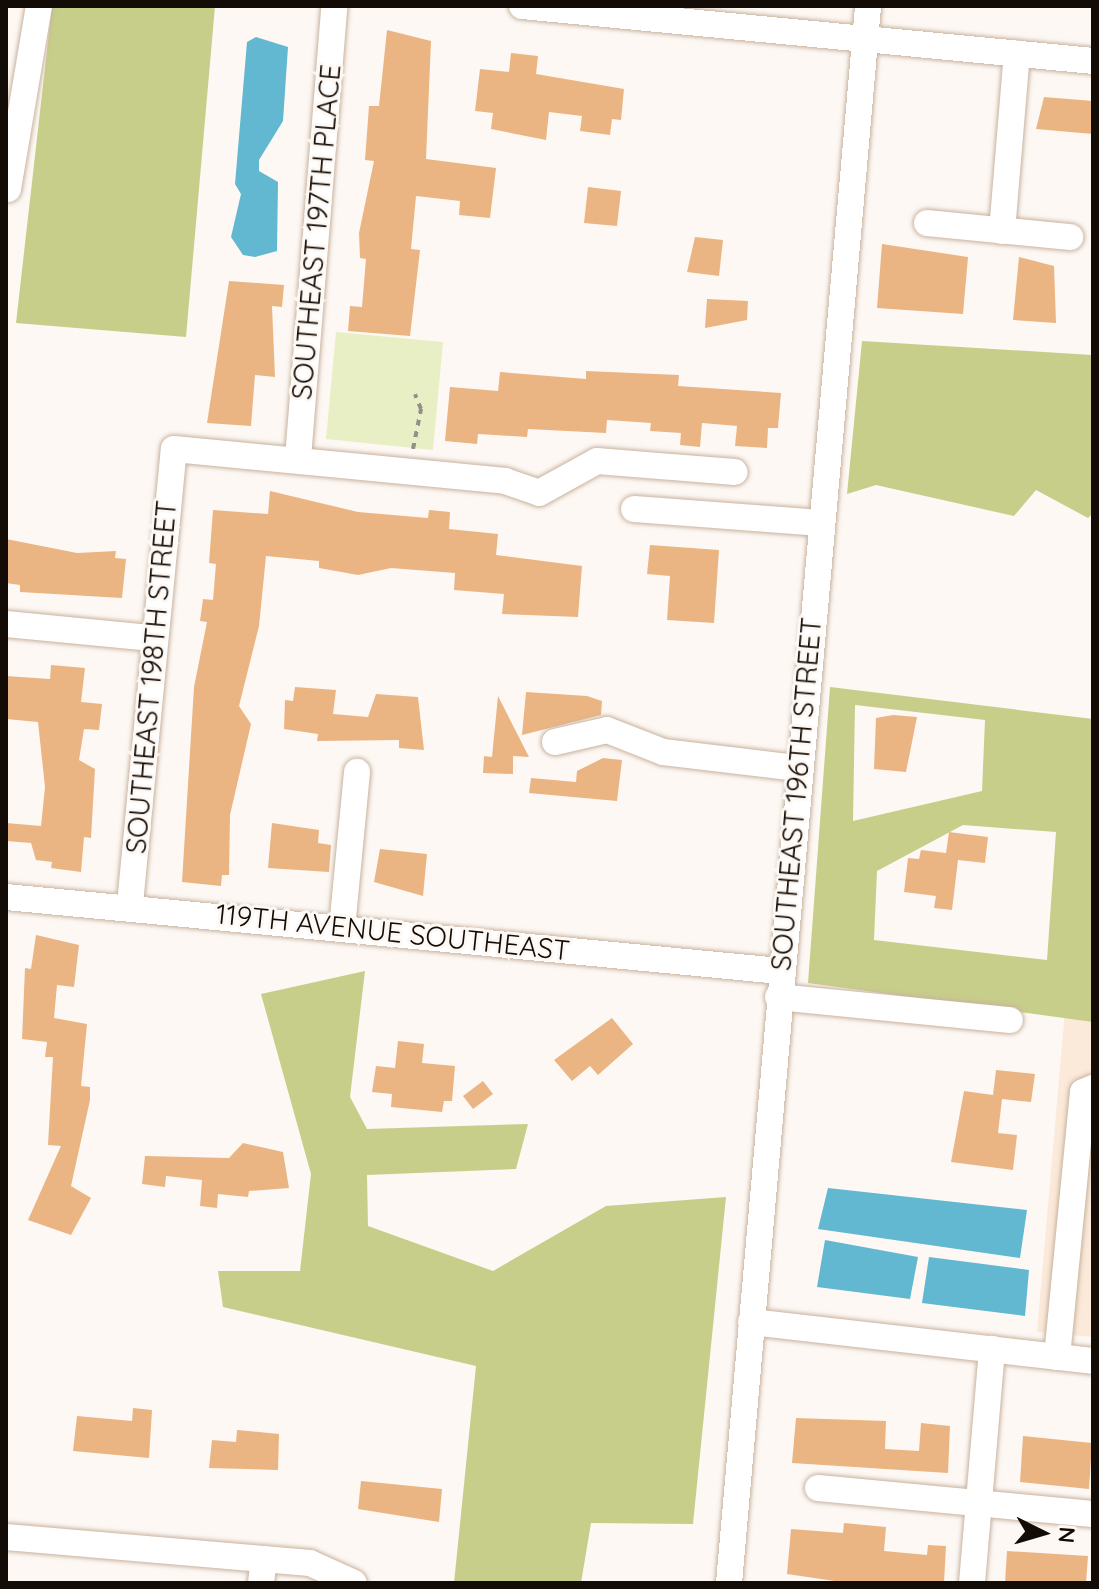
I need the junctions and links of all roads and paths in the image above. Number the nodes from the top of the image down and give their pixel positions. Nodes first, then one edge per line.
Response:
1 (39, 6) edge
2 (334, 6) edge
3 (522, 6) edge
4 (868, 6) edge
5 (865, 38) junction
6 (1017, 54) junction
7 (1093, 61) edge
8 (8, 189) edge
9 (927, 223) dead end
10 (1002, 231) junction
11 (1070, 237) dead end
12 (415, 394) dead end
13 (298, 458) junction
14 (413, 471) junction
15 (735, 472) dead end
16 (634, 509) dead end
17 (821, 523) junction
18 (6, 624) edge
19 (152, 638) junction
20 (555, 742) dead end
21 (798, 768) junction
22 (357, 772) dead end
23 (6, 897) edge
24 (130, 904) junction
25 (342, 928) junction
26 (779, 984) junction
27 (1010, 1020) dead end
28 (1091, 1085) edge
29 (1086, 1137) edge
30 (1083, 1196) edge
31 (751, 1322) junction
32 (992, 1349) junction
33 (1057, 1357) junction
34 (1093, 1361) edge
35 (818, 1488) dead end
36 (979, 1504) junction
37 (1093, 1514) edge
38 (6, 1537) edge
39 (262, 1571) edge
40 (354, 1583) edge
41 (729, 1583) edge
42 (972, 1583) edge

1 - 8 street
2 - 13 street, SOUTHEAST 197TH PLACE
3 - 5 street
4 - 5 street, SOUTHEAST 196TH STREET
5 - 6 street
5 - 17 street, SOUTHEAST 196TH STREET
6 - 7 street
6 - 10 street
9 - 10 street
10 - 11 street
12 - 14 path
13 - 14 street
13 - 19 street, SOUTHEAST 198TH STREET
14 - 15 street
16 - 17 street
17 - 21 street, SOUTHEAST 196TH STREET
18 - 19 street
19 - 24 street, SOUTHEAST 198TH STREET
20 - 21 street
21 - 26 street, SOUTHEAST 196TH STREET
22 - 25 street
23 - 24 street, 119TH AVENUE SOUTHEAST
24 - 25 street, 119TH AVENUE SOUTHEAST
25 - 26 street, 119TH AVENUE SOUTHEAST
26 - 27 street, 119TH AVENUE SOUTHEAST
26 - 31 street, SOUTHEAST 196TH STREET
28 - 29 street
29 - 30 street
30 - 33 street
31 - 32 street
31 - 41 street, SOUTHEAST 196TH STREET
32 - 33 street
32 - 36 street
33 - 34 street
35 - 36 street
36 - 37 street
36 - 42 street
38 - 39 street
39 - 40 street

